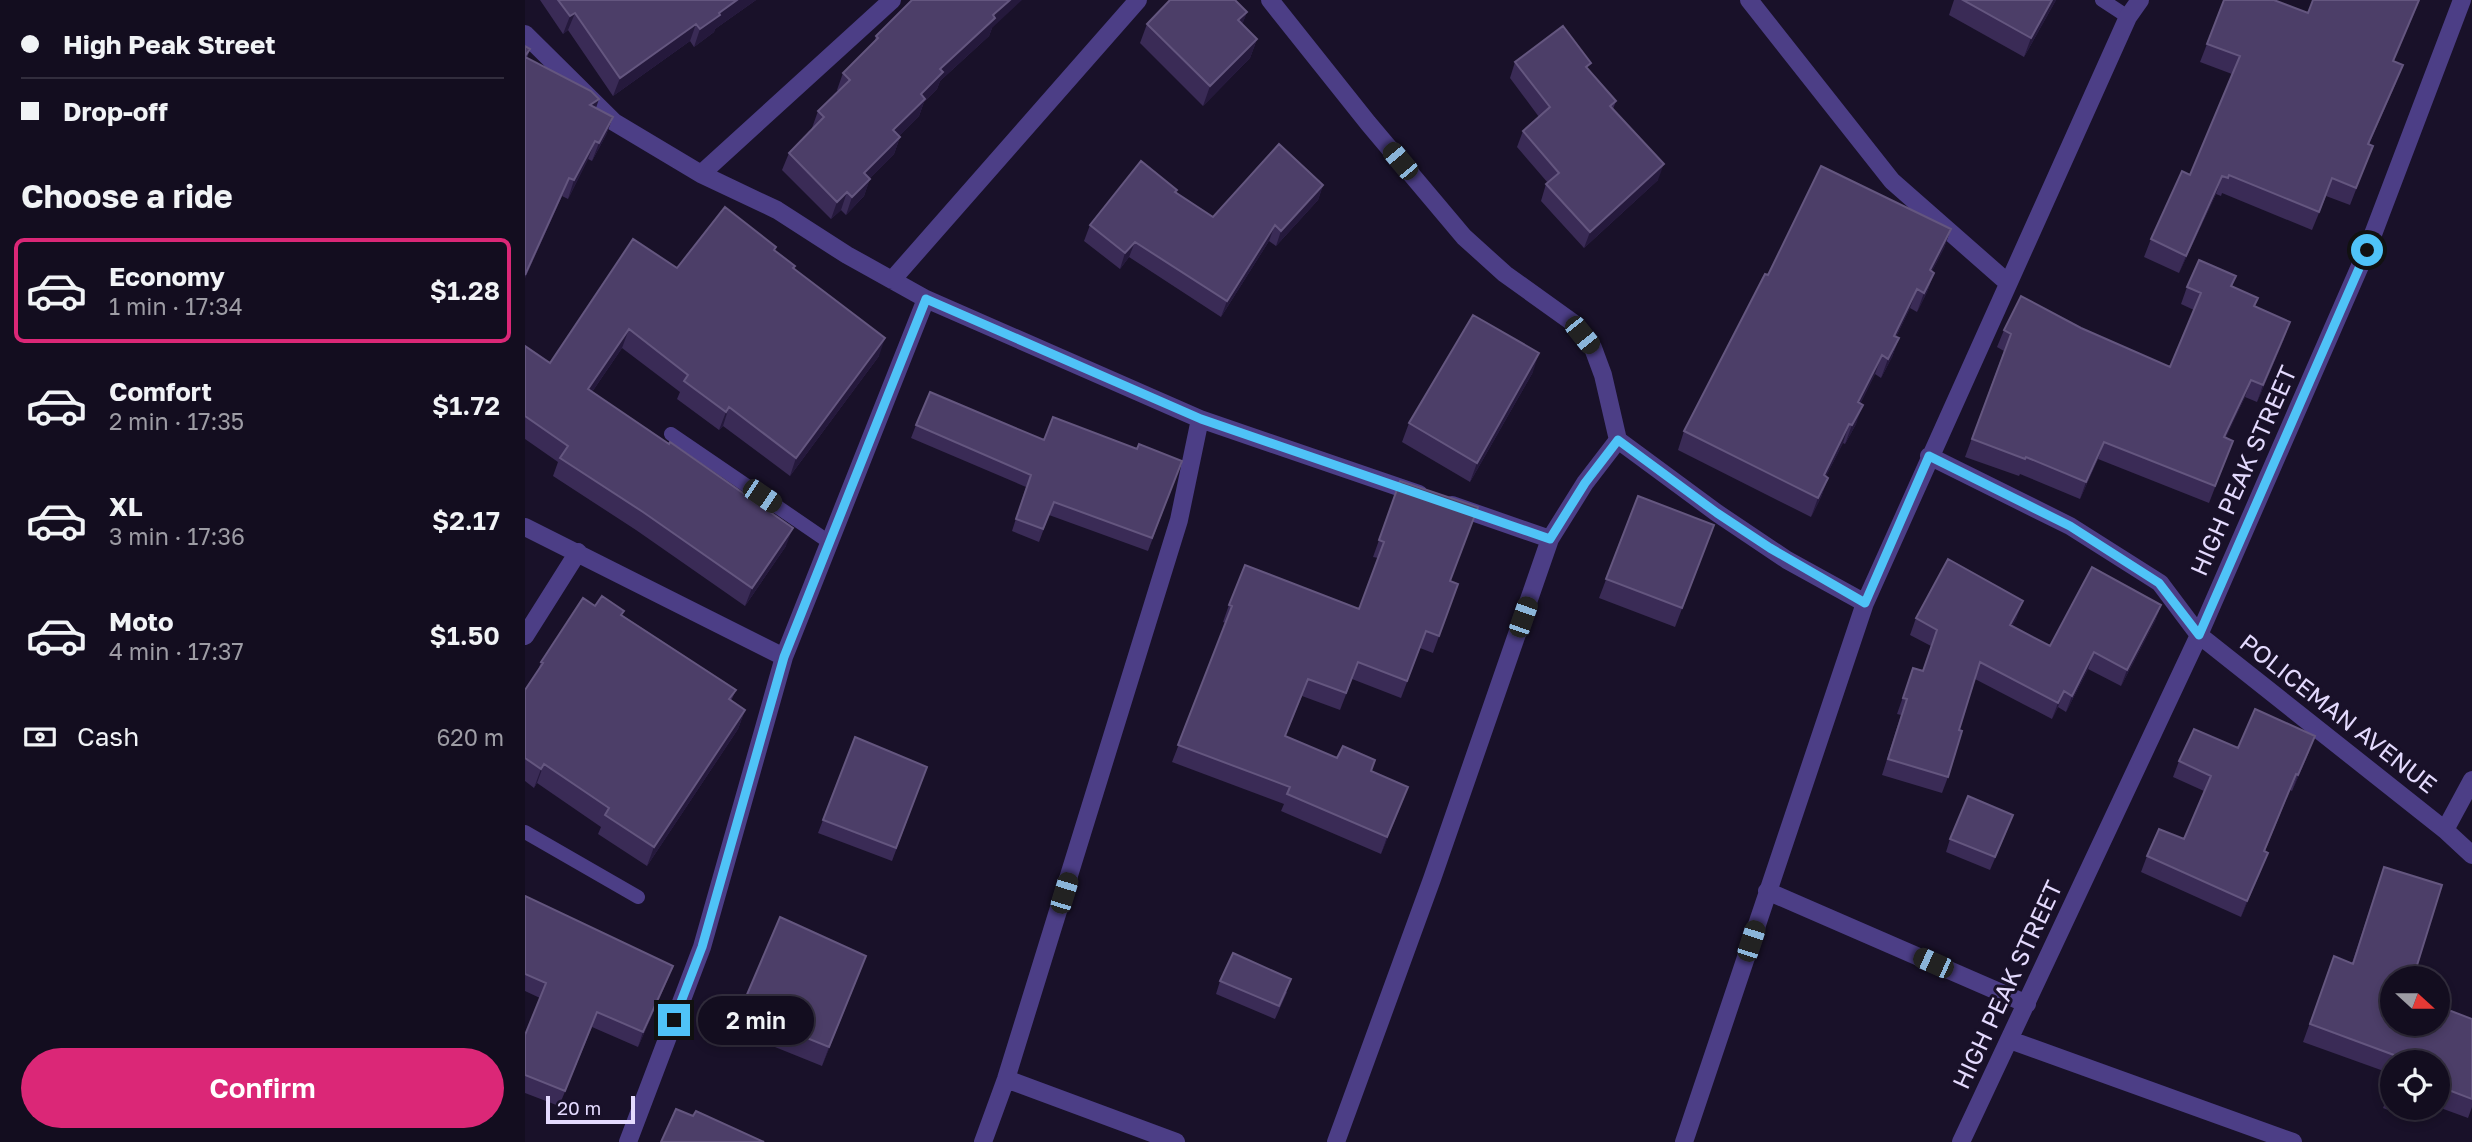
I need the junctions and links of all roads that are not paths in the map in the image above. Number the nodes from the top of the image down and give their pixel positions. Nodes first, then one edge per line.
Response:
1 (892, 0) edge
2 (1138, 0) edge
3 (1270, 0) edge
4 (1749, 0) edge
5 (2102, 0) edge
6 (2140, 0) edge
7 (2462, 0) edge
8 (2129, 17) junction
9 (525, 34) edge
10 (701, 174) junction
11 (892, 280) junction
12 (2008, 283) junction
13 (926, 299) junction
14 (1201, 419) junction
15 (671, 435) dead end
16 (1618, 440) junction
17 (1929, 456) junction
18 (525, 527) edge
19 (1550, 539) junction
20 (829, 542) junction
21 (578, 552) junction
22 (1865, 603) junction
23 (2199, 635) junction
24 (525, 636) edge
25 (784, 657) junction
26 (2472, 780) edge
27 (2445, 830) junction
28 (525, 832) edge
29 (2472, 855) edge
30 (1767, 891) junction
31 (638, 897) dead end
32 (2027, 1004) junction
33 (2010, 1040) junction
34 (1006, 1079) junction
35 (628, 1142) edge
36 (983, 1142) edge
37 (1176, 1142) edge
38 (1336, 1142) edge
39 (1684, 1142) edge
40 (1961, 1142) edge
41 (2294, 1142) edge

1 - 10 street
2 - 11 street
3 - 16 street
4 - 12 street
5 - 8 lane
6 - 8 street
7 - 23 street, HIGH PEAK STREET
8 - 12 street
9 - 10 street
10 - 11 street
11 - 13 street
12 - 17 street
13 - 14 street
13 - 20 street
14 - 19 street
14 - 34 street
15 - 20 lane
16 - 19 street
16 - 22 street
17 - 22 street
17 - 23 street, POLICEMAN AVENUE
18 - 21 street
19 - 38 street
20 - 25 street
21 - 24 street
21 - 25 street
22 - 30 street
23 - 27 street, POLICEMAN AVENUE
23 - 32 street, HIGH PEAK STREET
25 - 35 street
26 - 27 street
27 - 29 street, POLICEMAN AVENUE
28 - 31 lane
30 - 32 street
30 - 39 street
32 - 33 street, HIGH PEAK STREET
33 - 40 street, HIGH PEAK STREET
33 - 41 street
34 - 36 street
34 - 37 street

